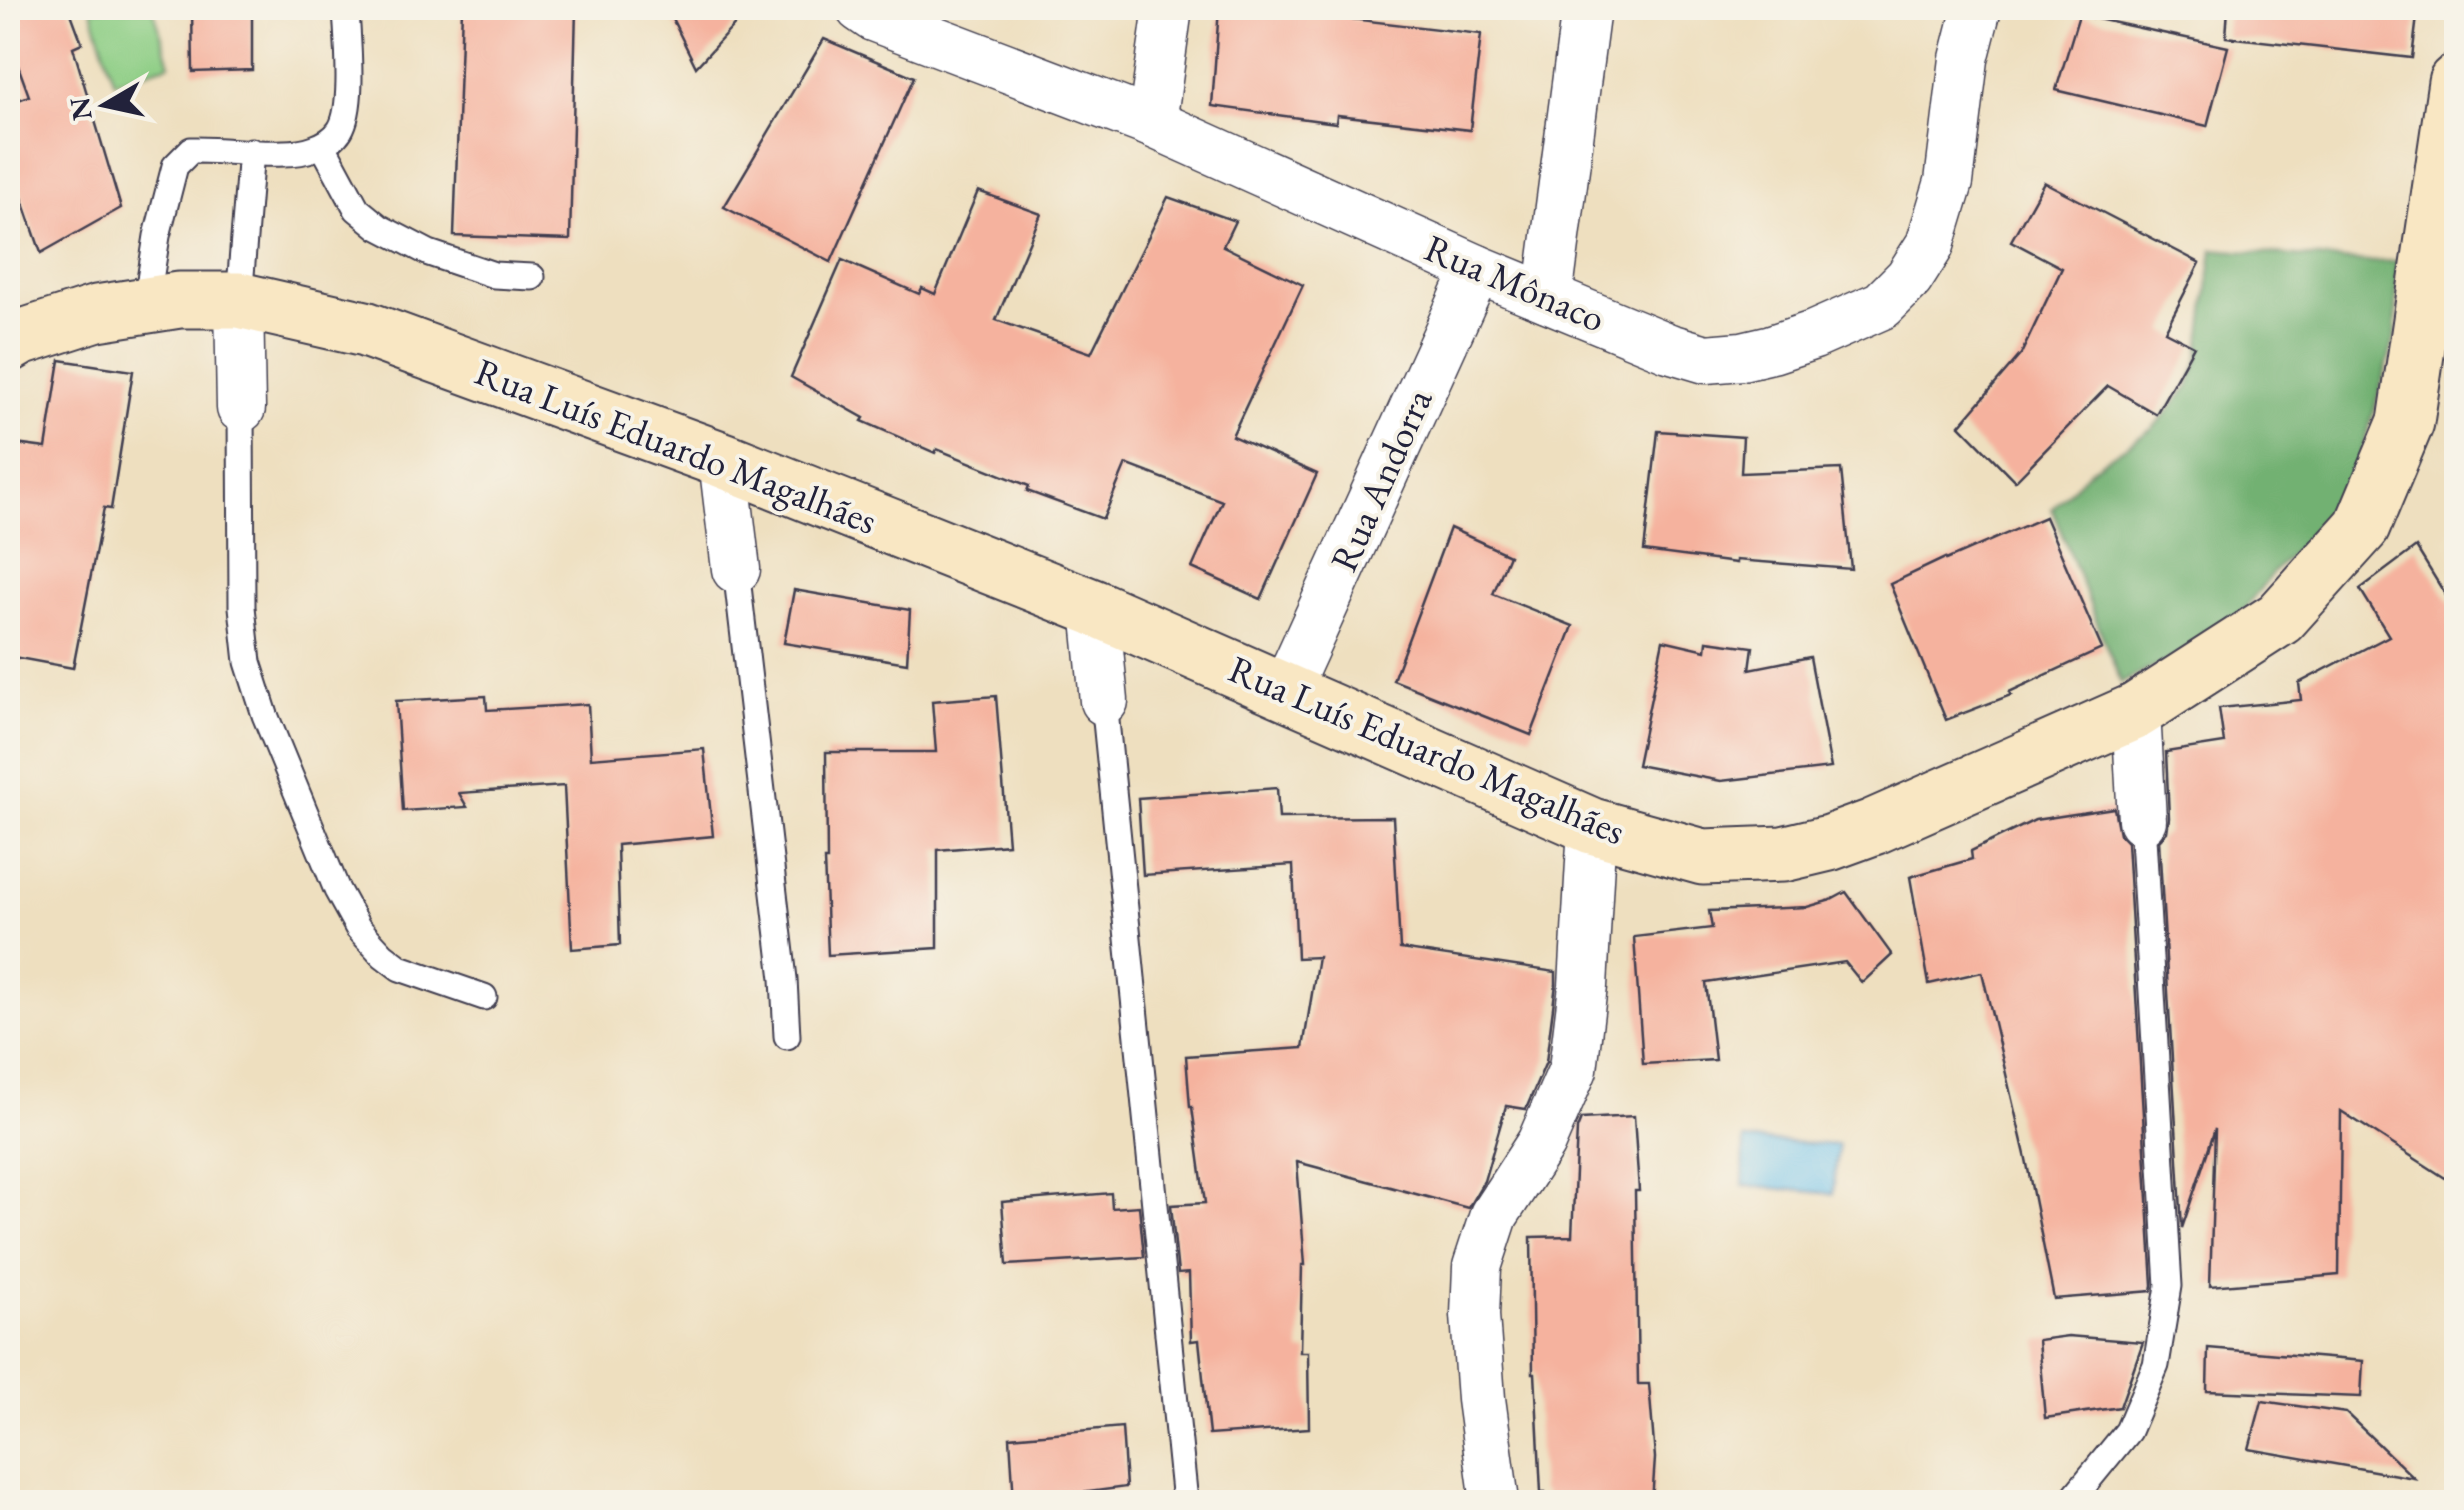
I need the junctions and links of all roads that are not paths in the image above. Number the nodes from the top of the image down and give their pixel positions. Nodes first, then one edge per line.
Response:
1 (346, 8) edge
2 (860, 8) edge
3 (1168, 8) edge
4 (1586, 8) edge
5 (1977, 8) edge
6 (2456, 82) edge
7 (1152, 123) junction
8 (323, 146) junction
9 (250, 151) junction
10 (1477, 268) junction
11 (532, 277) dead end
12 (1548, 298) junction
13 (240, 300) junction
14 (146, 306) junction
15 (12, 332) edge
16 (241, 408) joint
17 (724, 460) junction
18 (736, 569) joint
19 (1095, 608) junction
20 (1285, 691) junction
21 (1104, 701) joint
22 (2136, 711) junction
23 (2142, 820) joint
24 (1592, 826) junction
25 (484, 997) dead end
26 (787, 1036) dead end
27 (1185, 1502) edge
28 (1495, 1502) edge
29 (2070, 1502) edge

1 - 8 lane
2 - 7 street, Rua Mônaco
3 - 7 street
4 - 12 street
5 - 12 street, Rua Mônaco
6 - 22 main road, Rua Luís Eduardo Magalhães
7 - 10 street, Rua Mônaco
8 - 9 lane
8 - 11 lane
9 - 13 lane
9 - 14 lane
10 - 12 street, Rua Mônaco
10 - 20 street, Rua Andorra
13 - 14 main road, Rua Luís Eduardo Magalhães
13 - 16 street
13 - 17 main road, Rua Luís Eduardo Magalhães
14 - 15 main road, Rua Luís Eduardo Magalhães
16 - 25 lane
17 - 18 street
17 - 19 main road, Rua Luís Eduardo Magalhães
18 - 26 lane
19 - 20 main road, Rua Luís Eduardo Magalhães
19 - 21 street
20 - 24 main road, Rua Luís Eduardo Magalhães
21 - 27 lane
22 - 23 street
22 - 24 main road, Rua Luís Eduardo Magalhães
23 - 29 lane
24 - 28 street

